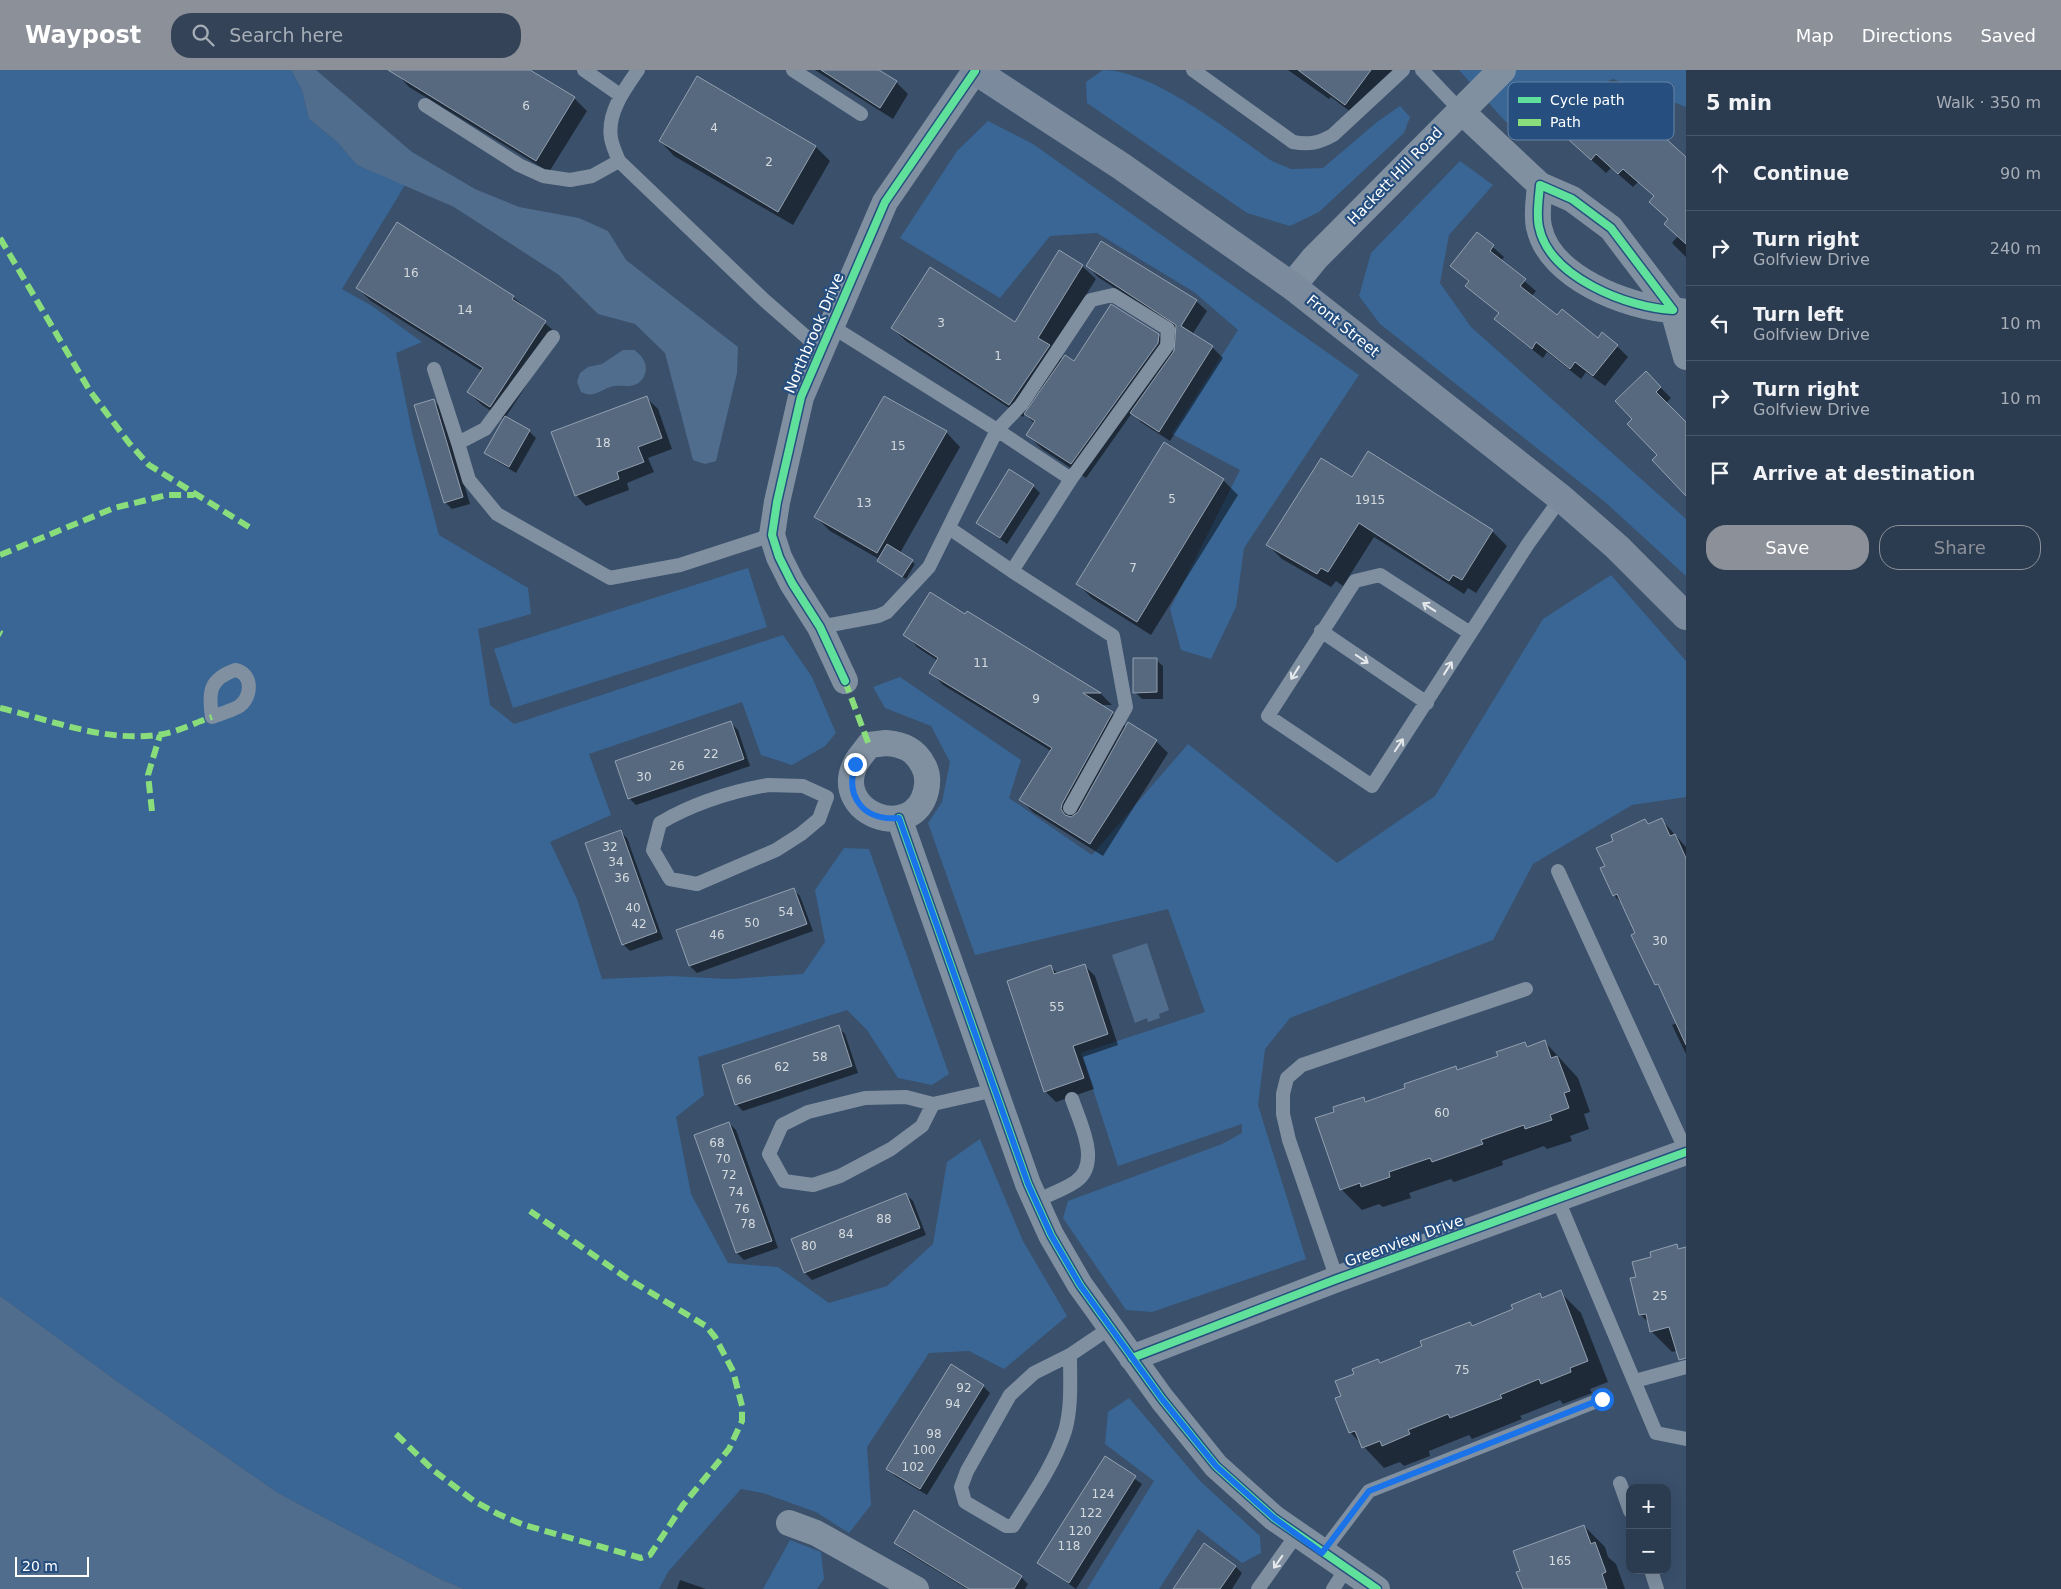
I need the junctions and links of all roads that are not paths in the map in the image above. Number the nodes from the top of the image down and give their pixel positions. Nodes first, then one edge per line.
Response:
1 (584, 70) edge
2 (638, 70) edge
3 (793, 70) edge
4 (975, 70) edge
5 (1193, 70) edge
6 (1403, 70) edge
7 (1422, 70) edge
8 (1502, 70) edge
9 (620, 95) junction
10 (425, 105) dead end
11 (1460, 110) junction
12 (861, 114) dead end
13 (618, 160) junction
14 (1540, 185) junction
15 (1292, 286) junction
16 (1680, 311) edge
17 (831, 326) junction
18 (553, 337) dead end
19 (820, 349) junction
20 (1686, 357) edge
21 (434, 369) dead end
22 (996, 430) junction
23 (458, 443) junction
24 (1071, 479) junction
25 (1561, 498) junction
26 (949, 528) junction
27 (772, 536) junction
28 (1012, 572) junction
29 (1686, 616) edge
30 (820, 627) junction
31 (1321, 632) junction
32 (1470, 633) junction
33 (845, 681) dead end
34 (1427, 703) junction
35 (852, 788) junction
36 (827, 797) junction
37 (1070, 808) dead end
38 (899, 818) junction
39 (1558, 871) dead end
40 (1526, 989) dead end
41 (995, 1090) junction
42 (1072, 1099) dead end
43 (933, 1104) junction
44 (1686, 1151) edge
45 (1558, 1200) junction
46 (1036, 1201) junction
47 (1338, 1279) junction
48 (1110, 1328) junction
49 (1070, 1355) junction
50 (1132, 1358) junction
51 (1686, 1367) edge
52 (1636, 1381) junction
53 (1602, 1399) dead end
54 (1686, 1438) edge
55 (1620, 1484) dead end
56 (1626, 1501) edge
57 (788, 1523) dead end
58 (1297, 1534) junction
59 (1322, 1553) junction
60 (1652, 1574) edge
61 (1340, 1579) edge
62 (916, 1589) edge
63 (1258, 1589) edge
64 (1376, 1589) edge
65 (1658, 1589) edge

1 - 9 lane
2 - 9 lane
3 - 12 lane
4 - 15 main road, Front Street
4 - 17 street, Northbrook Drive
5 - 6 lane
7 - 11 lane
8 - 11 street, Hackett Hill Road
9 - 13 lane
10 - 13 lane
11 - 14 street
11 - 15 street, Hackett Hill Road
13 - 19 lane
14 - 16 street
14 - 16 street
15 - 25 main road, Front Street
16 - 20 street
17 - 19 street, Northbrook Drive
17 - 22 lane
18 - 23 lane
19 - 27 street, Northbrook Drive
21 - 23 lane
22 - 24 lane
22 - 24 lane
22 - 26 lane
23 - 27 lane
24 - 28 lane
25 - 29 main road, Front Street
25 - 32 lane
26 - 28 lane
26 - 30 lane
27 - 30 street, Northbrook Drive
28 - 37 lane
30 - 33 street, Northbrook Drive
32 -> 31 lane
31 -> 34 lane
31 -> 34 lane
34 -> 32 lane
35 - 36 lane
35 - 38 street
35 - 38 street
36 - 36 lane
38 - 41 street
39 - 44 lane
40 - 47 lane
41 - 43 lane
41 - 46 street
42 - 46 lane
43 - 43 lane
44 - 45 street, Greenview Drive
45 - 47 street, Greenview Drive
45 - 52 lane
46 - 48 street
47 - 50 street, Greenview Drive
48 - 49 lane
48 - 50 street
49 - 49 lane
50 - 58 street
51 - 52 lane
52 - 54 lane
53 - 59 lane
55 - 56 lane
57 - 62 street
58 - 59 street
58 -> 63 lane
59 - 61 street
60 - 65 lane
61 - 64 street

